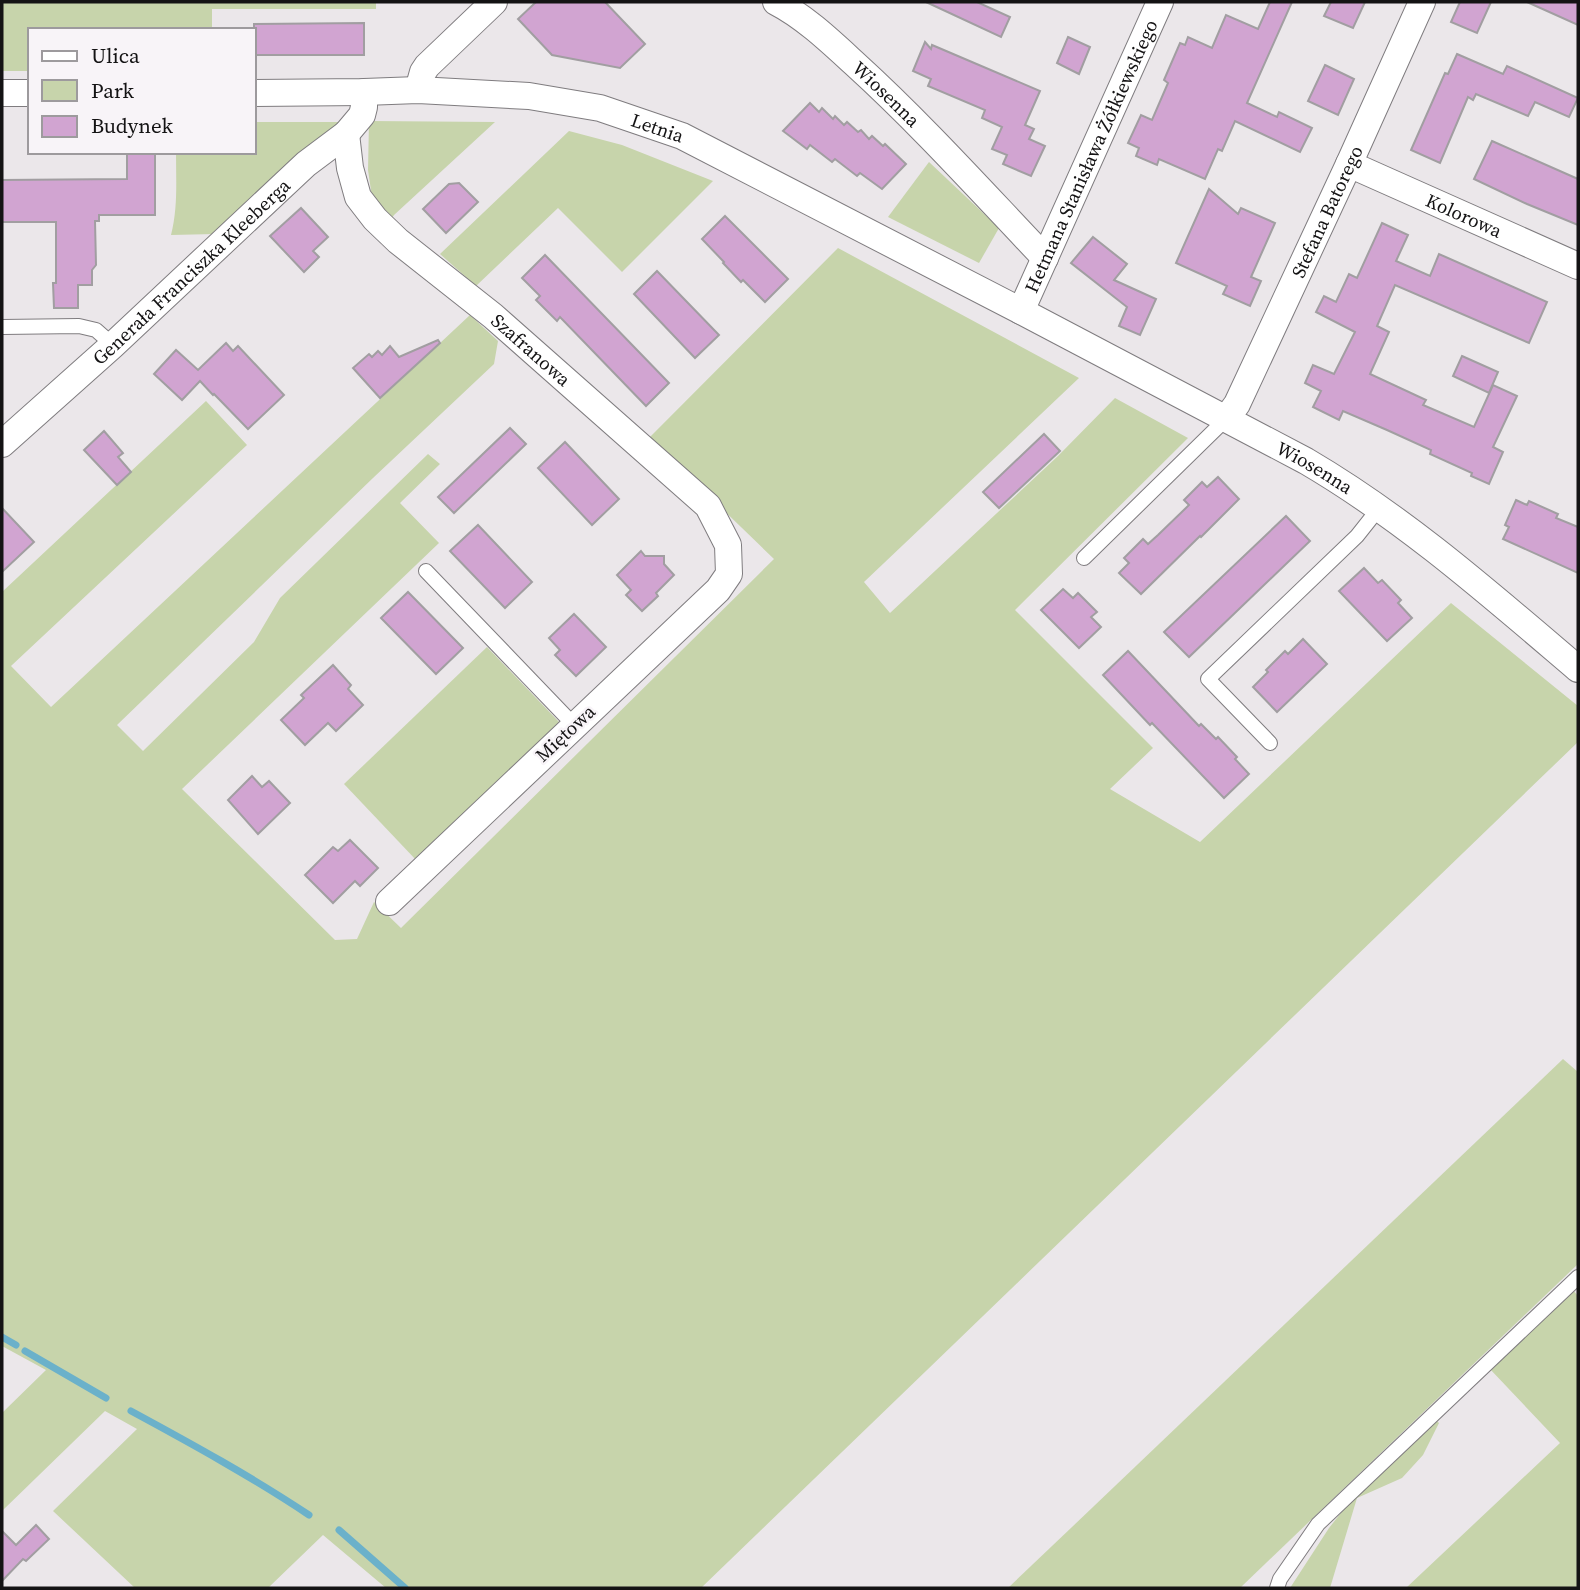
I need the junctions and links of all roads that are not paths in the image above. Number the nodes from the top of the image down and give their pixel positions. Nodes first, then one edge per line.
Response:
1 (494, 2) edge
2 (1160, 2) edge
3 (1422, 2) edge
4 (784, 4) edge
5 (418, 90) junction
6 (364, 92) junction
7 (2, 93) edge
8 (28, 93) edge
9 (256, 93) edge
10 (346, 134) junction
11 (1349, 164) junction
12 (1045, 258) junction
13 (1578, 266) edge
14 (1021, 311) junction
15 (2, 327) edge
16 (113, 345) junction
17 (1226, 419) junction
18 (2, 444) edge
19 (1380, 507) junction
20 (1084, 558) dead end
21 (729, 559) joint
22 (426, 571) dead end
23 (1578, 669) edge
24 (574, 725) junction
25 (1270, 743) dead end
26 (389, 902) dead end
27 (1578, 1277) edge
28 (1277, 1588) edge

1 - 5 street
2 - 12 street, Hetmana Stanisława Żółkiewskiego
3 - 11 street, Stefana Batorego
4 - 12 street, Wiosenna
5 - 6 street, Letnia
5 - 14 street, Letnia
6 - 9 street, Letnia
6 - 10 street, Generała Franciszka Kleeberga
7 - 8 street
10 - 16 street, Generała Franciszka Kleeberga
10 - 21 street, Szafranowa
11 - 13 street, Kolorowa
11 - 17 street, Stefana Batorego
12 - 14 street, Hetmana Stanisława Żółkiewskiego
14 - 17 street, Wiosenna
15 - 16 lane
16 - 18 street, Generała Franciszka Kleeberga
17 - 19 street, Wiosenna
17 - 20 lane
19 - 23 street, Wiosenna
19 - 25 lane
21 - 24 street, Miętowa
22 - 24 lane
24 - 26 street, Miętowa
27 - 28 lane

